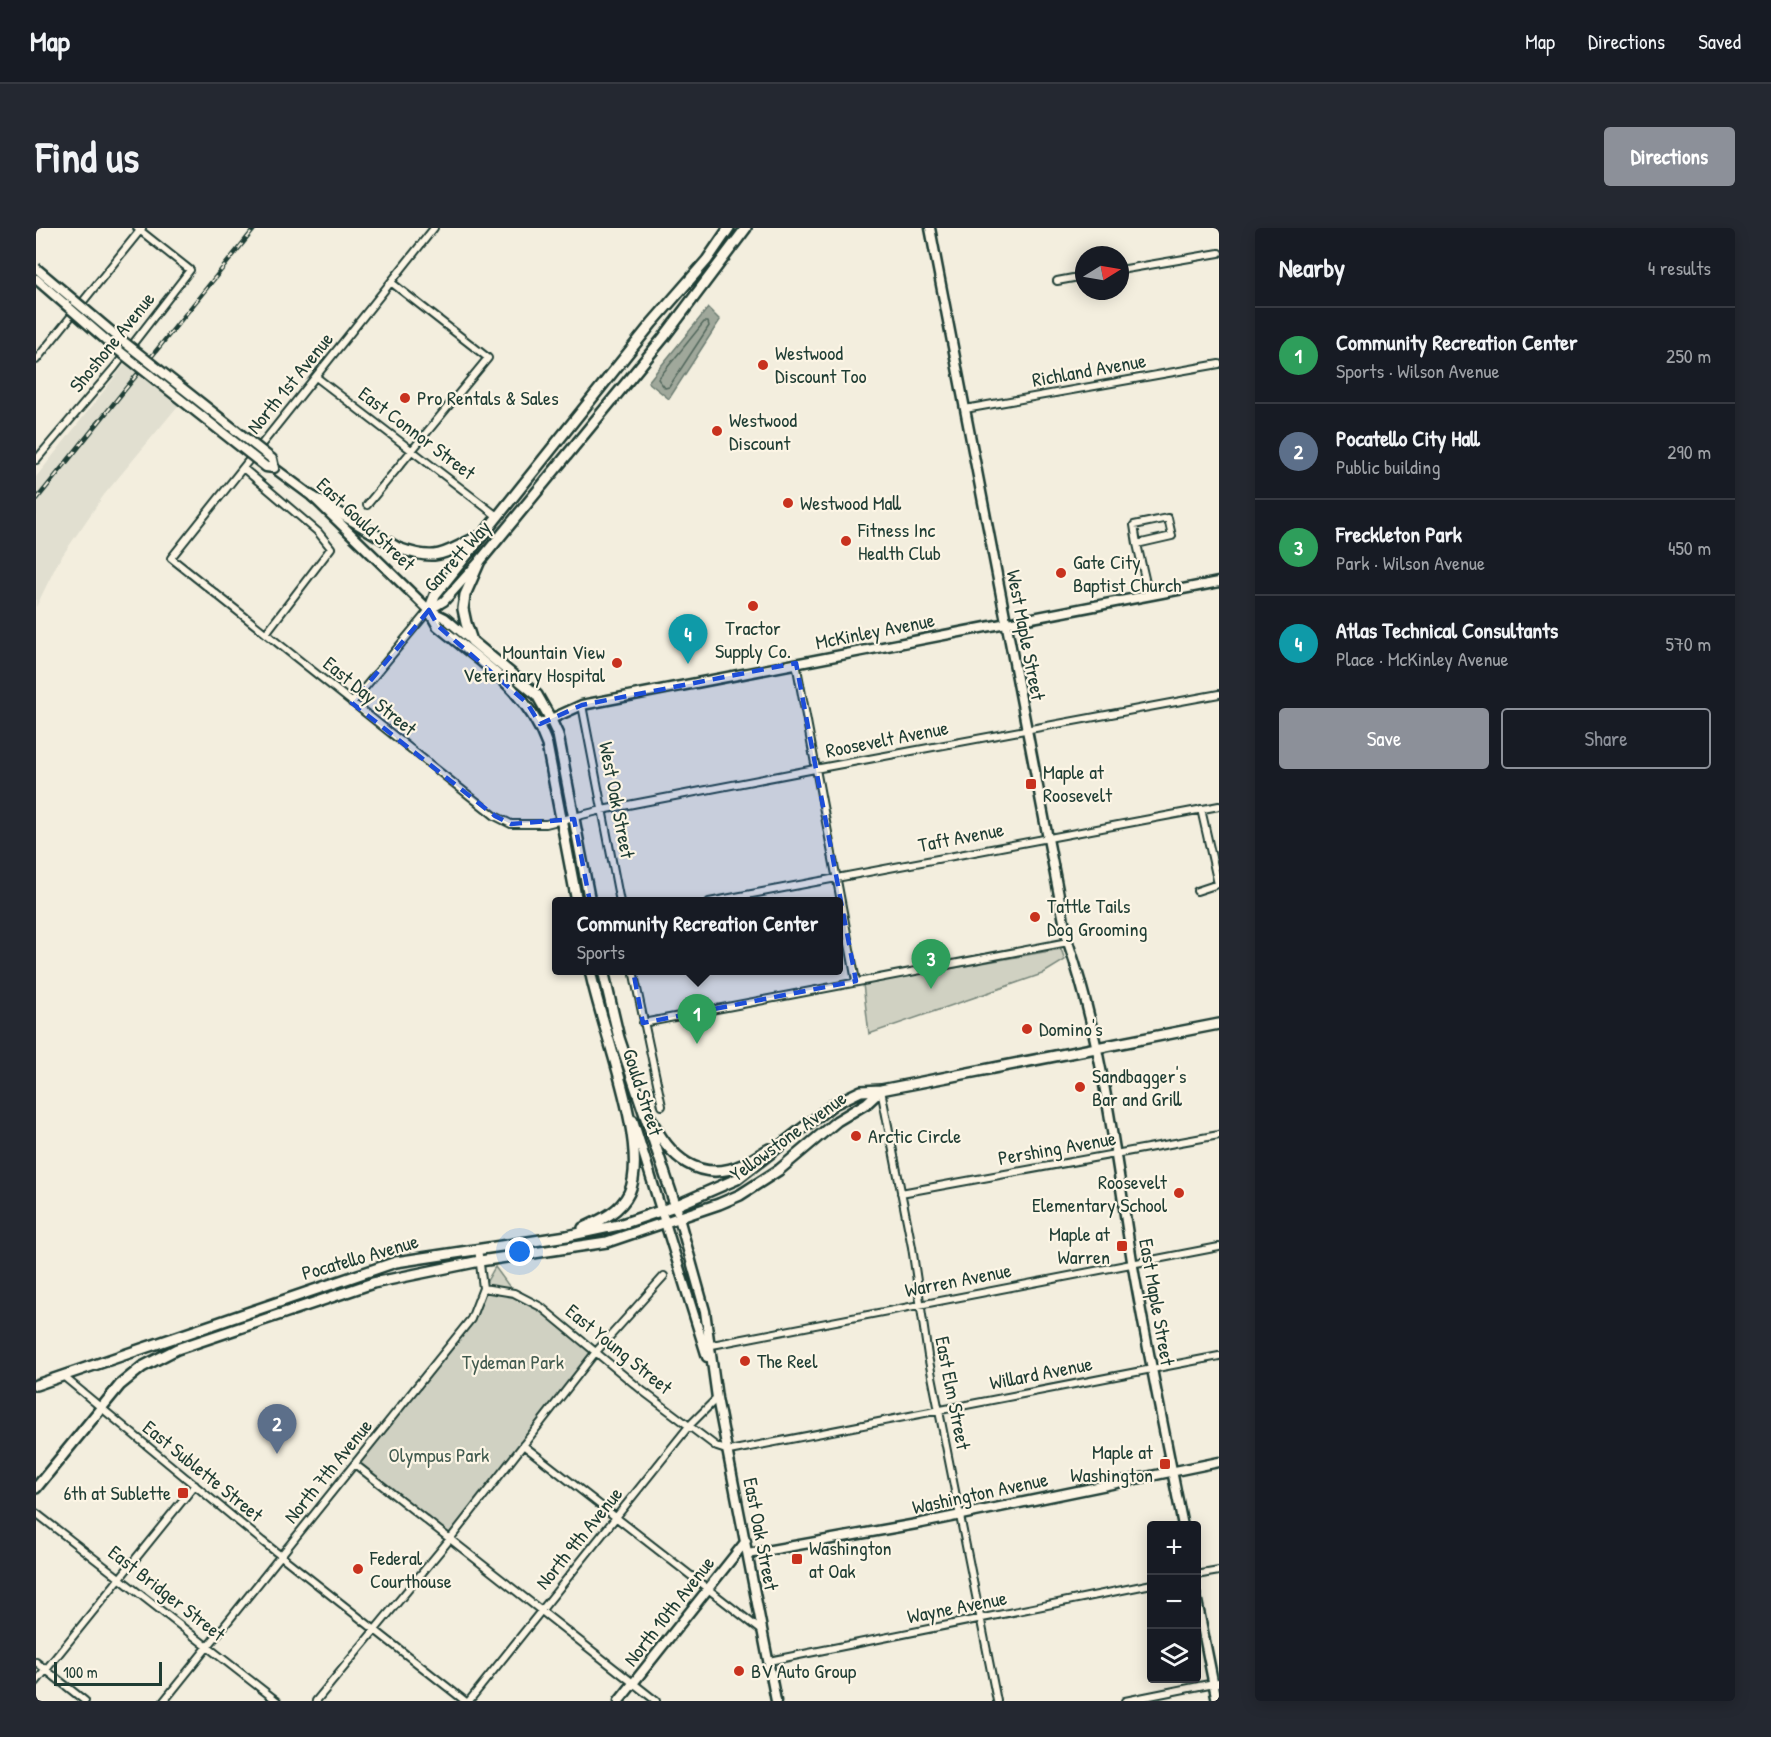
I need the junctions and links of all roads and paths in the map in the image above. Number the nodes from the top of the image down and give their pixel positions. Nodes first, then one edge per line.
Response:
1 (434, 228) edge
2 (729, 228) edge
3 (746, 228) edge
4 (930, 228) edge
5 (140, 229) edge
6 (1219, 253) edge
7 (36, 268) edge
8 (1129, 268) edge
9 (1075, 278) edge
10 (36, 279) edge
11 (1057, 281) dead end
12 (392, 283) junction
13 (36, 360) edge
14 (1219, 364) edge
15 (316, 377) junction
16 (965, 409) junction
17 (39, 450) edge
18 (413, 450) junction
19 (36, 460) edge
20 (243, 468) junction
21 (274, 468) junction
22 (313, 497) junction
23 (367, 505) dead end
24 (497, 516) junction
25 (483, 534) junction
26 (1137, 544) junction
27 (171, 558) joint
28 (480, 561) junction
29 (1219, 582) edge
30 (1149, 596) junction
31 (429, 610) junction
32 (1006, 623) junction
33 (266, 633) junction
34 (472, 641) junction
35 (796, 663) junction
36 (1219, 694) edge
37 (352, 703) junction
38 (582, 705) junction
39 (550, 718) junction
40 (540, 724) junction
41 (1028, 729) junction
42 (815, 769) junction
43 (1219, 806) edge
44 (1201, 809) junction
45 (602, 810) junction
46 (574, 819) junction
47 (562, 821) junction
48 (1049, 837) junction
49 (837, 878) junction
50 (1197, 891) dead end
51 (576, 897) edge
52 (589, 897) edge
53 (619, 897) edge
54 (736, 897) edge
55 (841, 897) edge
56 (843, 911) edge
57 (1068, 942) junction
58 (591, 975) edge
59 (604, 975) edge
60 (634, 975) edge
61 (856, 981) junction
62 (643, 1023) junction
63 (1219, 1024) edge
64 (1095, 1047) junction
65 (632, 1076) junction
66 (881, 1090) junction
67 (627, 1102) junction
68 (662, 1106) dead end
69 (1219, 1135) edge
70 (784, 1142) junction
71 (1115, 1155) junction
72 (901, 1193) junction
73 (675, 1206) junction
74 (662, 1211) junction
75 (679, 1218) junction
76 (666, 1223) junction
77 (567, 1236) junction
78 (1219, 1246) edge
79 (478, 1248) junction
80 (480, 1261) junction
81 (1133, 1263) junction
82 (664, 1276) dead end
83 (483, 1288) junction
84 (920, 1304) junction
85 (706, 1346) junction
86 (595, 1353) junction
87 (1219, 1356) edge
88 (1152, 1369) junction
89 (63, 1376) junction
90 (36, 1385) edge
91 (717, 1398) junction
92 (100, 1407) junction
93 (940, 1409) junction
94 (689, 1426) junction
95 (523, 1445) junction
96 (729, 1451) junction
97 (1219, 1462) edge
98 (356, 1465) junction
99 (1172, 1470) junction
100 (195, 1485) junction
101 (36, 1488) edge
102 (36, 1513) edge
103 (959, 1514) junction
104 (616, 1518) junction
105 (1182, 1521) edge
106 (450, 1539) junction
107 (746, 1541) junction
108 (748, 1554) junction
109 (280, 1556) junction
110 (1219, 1571) edge
111 (1201, 1574) edge
112 (121, 1577) junction
113 (1147, 1585) edge
114 (708, 1589) junction
115 (542, 1611) junction
116 (1201, 1614) edge
117 (981, 1619) junction
118 (375, 1629) junction
119 (763, 1632) junction
120 (207, 1647) junction
121 (769, 1661) junction
122 (36, 1662) edge
123 (45, 1670) junction
124 (36, 1682) edge
125 (633, 1683) junction
126 (1216, 1683) edge
127 (774, 1699) edge
128 (85, 1701) edge
129 (164, 1701) edge
130 (277, 1701) edge
131 (316, 1701) edge
132 (467, 1701) edge
133 (619, 1701) edge
134 (656, 1701) edge
135 (997, 1701) edge
136 (1125, 1701) edge
137 (1216, 1701) edge

1 - 12 street, North 1st Avenue
2 - 24 main road, Garrett Way
3 - 28 main road, Garrett Way
4 - 16 street, West Maple Street
5 - 13 street
5 - 17 street, Shoshone Avenue
6 - 8 street
7 - 21 street, East Gould Street, bridge
9 - 11 street
10 - 21 street, East Gould Street, bridge
12 - 15 street, North 1st Avenue
12 - 18 street
14 - 16 street, Richland Avenue
15 - 18 street, East Connor Street
15 - 20 street, North 1st Avenue
16 - 32 street, West Maple Street
17 - 19 street, Shoshone Avenue
18 - 23 street
18 - 24 street, East Connor Street
20 - 27 street, North 1st Avenue
20 - 33 street
21 - 22 street, East Gould Street
22 - 25 main road
22 - 31 street, East Gould Street
24 - 25 main road, Garrett Way
25 - 31 main road, Garrett Way
26 - 26 street
26 - 30 street
27 - 33 street, East Day Street
28 - 31 street, Garrett Way
28 - 34 main road
29 - 30 street, McKinley Avenue
30 - 32 street, McKinley Avenue
31 - 34 street, East Gould Street
31 - 37 street
31 - 40 main road, East Gould Street
32 - 35 street, McKinley Avenue
32 - 41 street, West Maple Street
33 - 37 street, East Day Street
34 - 39 main road, East Gould Street
35 - 38 street, McKinley Avenue
35 - 42 street
36 - 41 street, Roosevelt Avenue
37 - 47 street, East Day Street
38 - 39 street, McKinley Avenue
38 - 45 street, West Oak Street
39 - 40 street, McKinley Avenue
39 - 46 main road
40 - 47 main road
41 - 42 street, Roosevelt Avenue
41 - 48 street, West Maple Street
42 - 45 street, Roosevelt Avenue
42 - 49 street
43 - 44 street, Taft Avenue
44 - 48 street, Taft Avenue
44 - 50 street
45 - 46 street, Roosevelt Avenue
45 - 53 street, West Oak Street
46 - 47 street, Roosevelt Avenue
46 - 52 main road
47 - 51 main road
48 - 49 street, Taft Avenue
48 - 57 street, West Maple Street
49 - 54 street, Taft Avenue
49 - 55 street
56 - 61 street
57 - 61 street
57 - 64 street, West Maple Street
58 - 67 main road, Gould Street
59 - 65 main road, Gould Street
60 - 62 street
61 - 62 street
62 - 68 street
63 - 64 main road, Yellowstone Avenue
64 - 66 main road, Yellowstone Avenue
64 - 71 street, East Maple Street
65 - 70 main road
65 - 73 main road, Gould Street
66 - 70 main road, Yellowstone Avenue
66 - 72 street, East Elm Street
66 - 75 main road, Yellowstone Avenue
67 - 74 street, Gould Street
67 - 77 main road
69 - 71 street, Pershing Avenue
70 - 73 main road, Yellowstone Avenue
71 - 72 street, Pershing Avenue
71 - 81 street, East Maple Street
72 - 84 street, East Elm Street
73 - 74 main road, Pocatello Avenue
73 - 75 main road, Gould Street
74 - 76 street, Gould Street
74 - 77 main road, Pocatello Avenue
75 - 76 main road, Pocatello Avenue
75 - 85 street, East Oak Street
76 - 80 main road, Pocatello Avenue
76 - 85 street, East Oak Street
77 - 79 main road, Pocatello Avenue
78 - 81 street, Warren Avenue
79 - 80 street, North 7th Avenue
79 - 89 main road, Pocatello Avenue
80 - 83 street, North 7th Avenue
80 - 92 main road, Pocatello Avenue
81 - 84 street, Warren Avenue
81 - 88 street, East Maple Street
82 - 86 street
83 - 86 street, East Young Street
83 - 98 street, North 7th Avenue
84 - 85 street, Warren Avenue
84 - 93 street, East Elm Street
85 - 91 street, East Oak Street
86 - 94 street, East Young Street
86 - 95 street
87 - 88 street, Willard Avenue
88 - 93 street, Willard Avenue
88 - 99 street, East Maple Street
89 - 90 main road, Pocatello Avenue
89 - 92 street, East Sublette Street
91 - 94 street, North 9th Avenue
91 - 96 street, East Oak Street
92 - 100 street, East Sublette Street
92 - 101 main road, Pocatello Avenue
93 - 96 street, Willard Avenue
93 - 103 street, East Elm Street
94 - 96 street, East Young Street
94 - 104 street, North 9th Avenue
95 - 104 street
95 - 106 street
96 - 107 street, East Oak Street
97 - 99 street, Washington Avenue
98 - 106 street
98 - 109 street, North 7th Avenue
99 - 103 street, Washington Avenue
99 - 105 street, East Maple Street
100 - 109 street, East Sublette Street
100 - 112 street
102 - 112 street, East Bridger Street
103 - 108 street, Washington Avenue
103 - 117 street, East Elm Street
104 - 114 street
104 - 115 street, North 9th Avenue
106 - 115 street
106 - 118 street
107 - 108 street, East Oak Street
107 - 114 street, North 10th Avenue
108 - 119 street, East Oak Street
109 - 118 street, East Sublette Street
109 - 120 street, North 7th Avenue
110 - 111 street
112 - 120 street, East Bridger Street
112 - 123 street
113 - 117 street, Wayne Avenue
114 - 119 street
114 - 125 street, North 10th Avenue
115 - 125 street
115 - 132 street, North 9th Avenue
116 - 126 street
117 - 121 street, Wayne Avenue
117 - 135 street, East Elm Street
118 - 131 street
118 - 132 street, East Sublette Street
119 - 121 street, East Oak Street
120 - 129 street, North 7th Avenue
120 - 130 street, East Bridger Street
121 - 127 street, East Oak Street
122 - 123 street
123 - 124 street
123 - 128 street
125 - 133 street, North 10th Avenue
125 - 134 street
126 - 136 street
126 - 137 street

